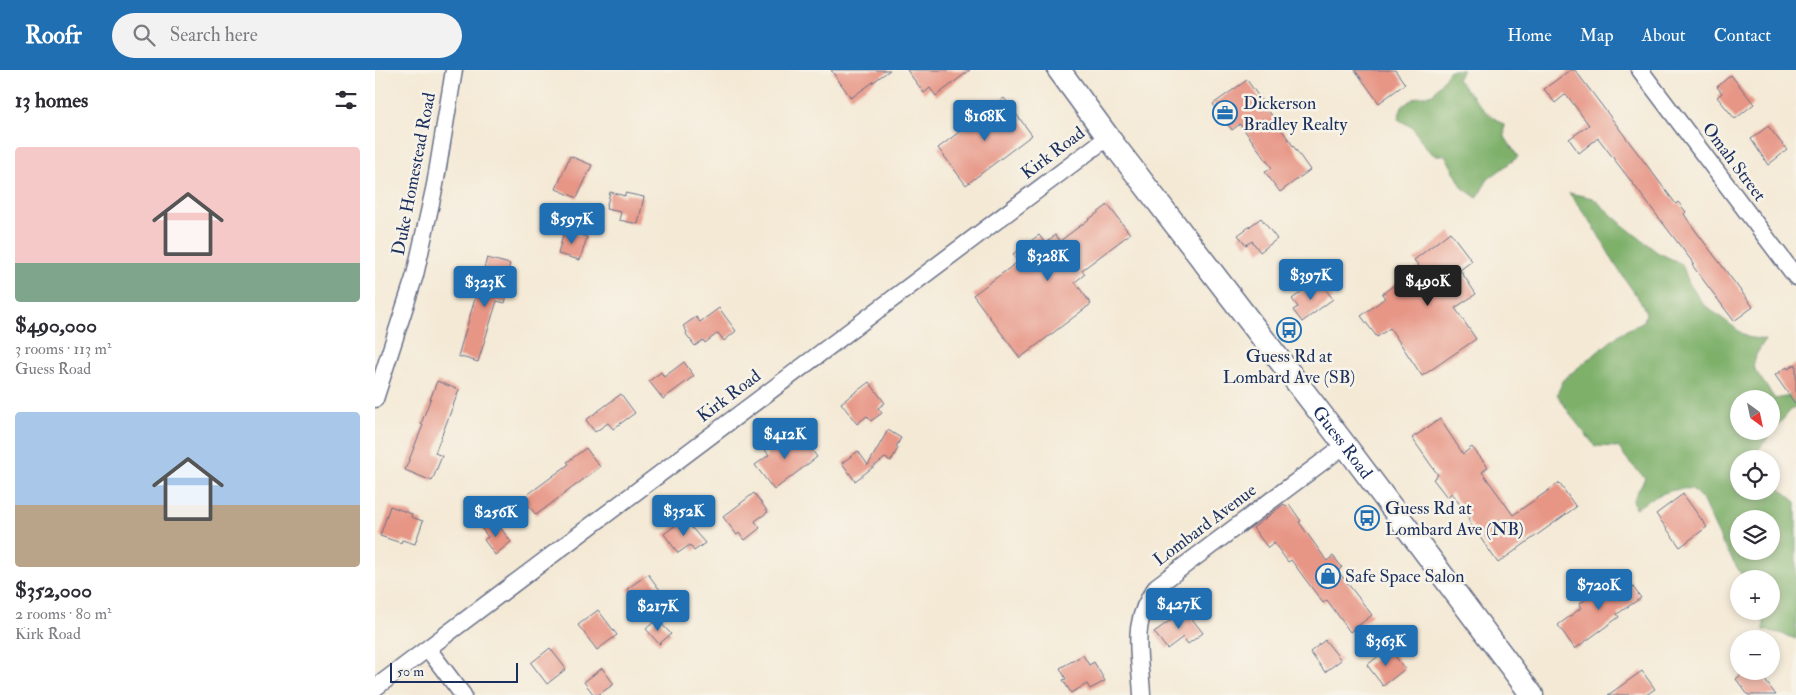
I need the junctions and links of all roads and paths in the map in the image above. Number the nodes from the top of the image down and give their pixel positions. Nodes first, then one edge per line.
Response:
1 (454, 70) edge
2 (1059, 70) edge
3 (1640, 70) edge
4 (1108, 137) junction
5 (1796, 277) edge
6 (375, 399) edge
7 (1345, 445) junction
8 (428, 649) junction
9 (375, 688) edge
10 (463, 695) edge
11 (1142, 695) edge
12 (1532, 695) edge

1 - 6 street, Duke Homestead Road
2 - 4 main road, Guess Road
3 - 5 street, Omah Street
4 - 7 main road, Guess Road
4 - 8 street, Kirk Road
7 - 11 street, Lombard Avenue
7 - 12 main road, Guess Road
8 - 9 street, Kirk Road
8 - 10 street

